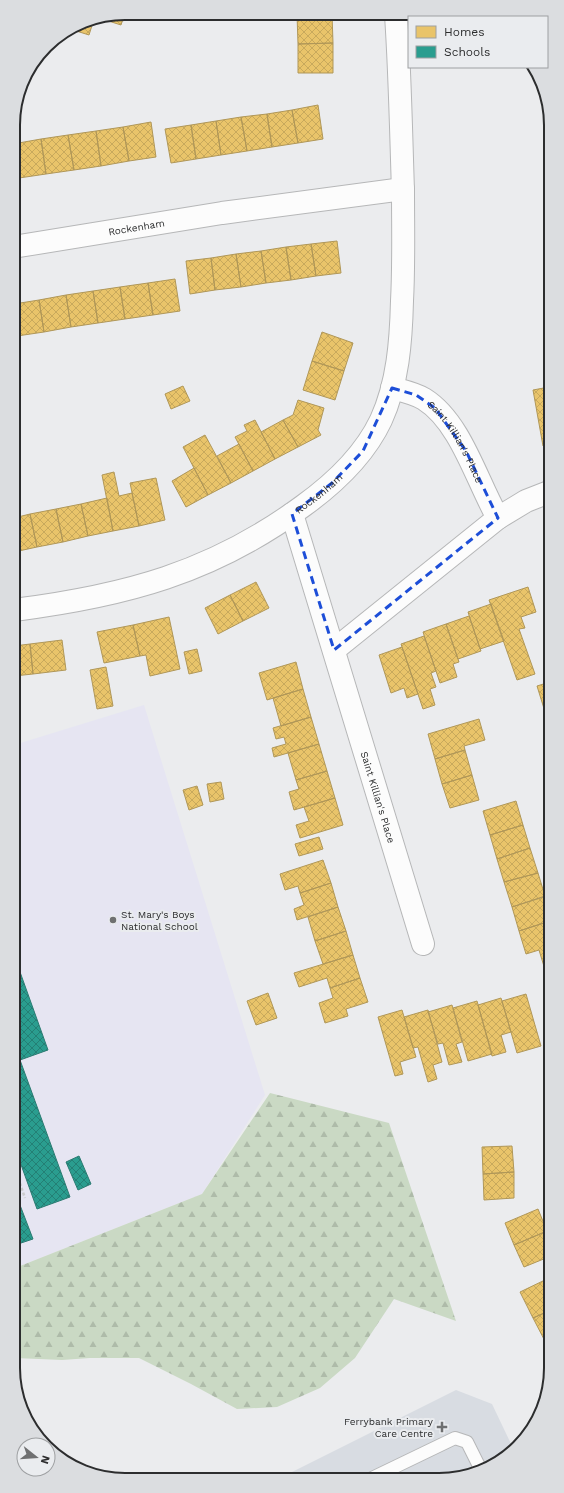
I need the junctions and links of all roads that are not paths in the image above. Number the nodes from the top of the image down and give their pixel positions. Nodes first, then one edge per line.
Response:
1 (397, 20) edge
2 (404, 51) edge
3 (403, 189) junction
4 (20, 247) edge
5 (392, 388) junction
6 (544, 494) edge
7 (292, 514) junction
8 (498, 518) junction
9 (20, 609) edge
10 (334, 650) junction
11 (423, 944) dead end
12 (479, 1465) edge
13 (382, 1473) edge

1 - 2 street, Rockenham
2 - 3 street, Rockenham
3 - 4 street, Rockenham
3 - 5 street, Rockenham
5 - 7 street, Rockenham
5 - 8 street, Saint Killian's Place
6 - 8 street
7 - 9 street, Rockenham
7 - 10 street, Saint Killian's Place
8 - 10 street
10 - 11 street, Saint Killian's Place
12 - 13 lane

